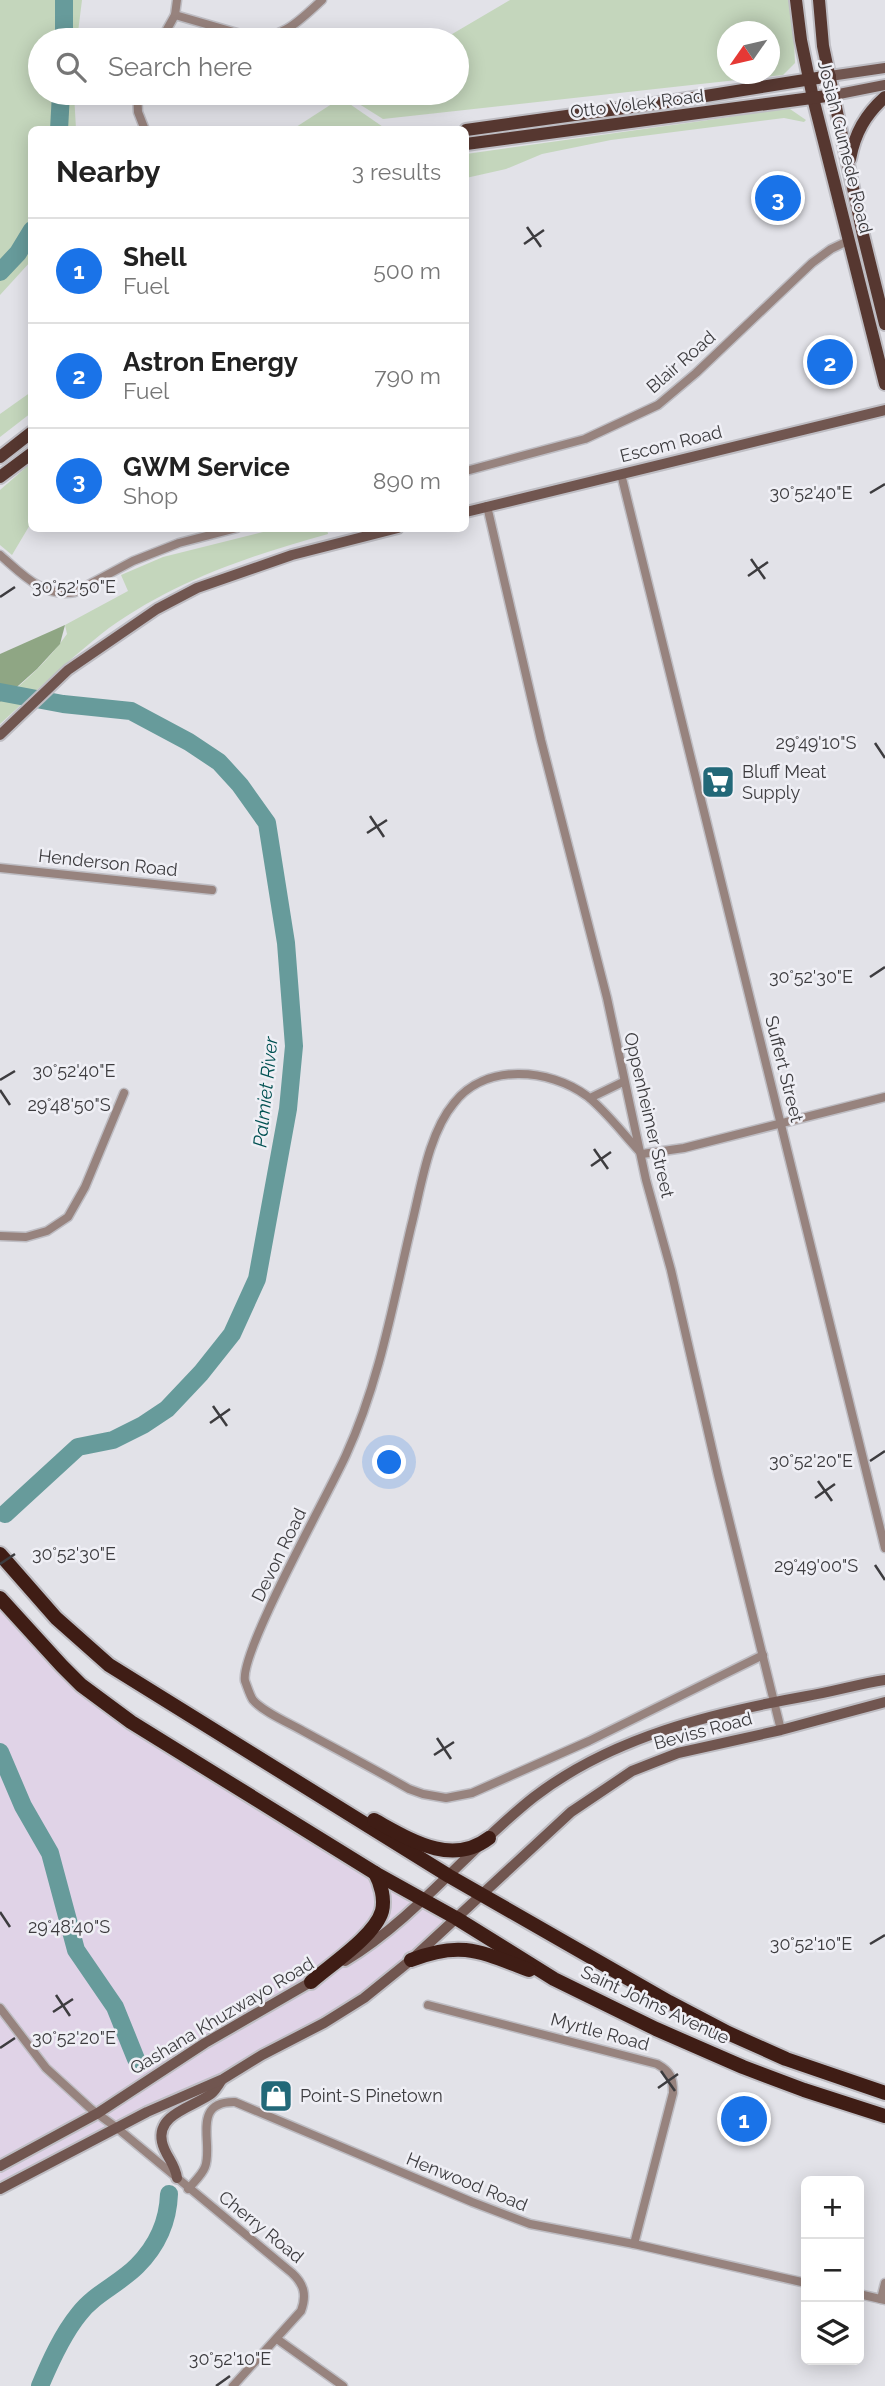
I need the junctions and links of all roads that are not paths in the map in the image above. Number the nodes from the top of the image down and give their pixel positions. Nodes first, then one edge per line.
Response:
1 (177, 0) edge
2 (322, 0) edge
3 (796, 0) edge
4 (819, 0) edge
5 (175, 15) junction
6 (168, 28) edge
7 (220, 28) edge
8 (288, 28) edge
9 (885, 68) edge
10 (830, 76) junction
11 (809, 79) junction
12 (885, 85) edge
13 (834, 95) junction
14 (885, 97) edge
15 (813, 98) junction
16 (138, 105) edge
17 (143, 126) edge
18 (469, 130) edge
19 (469, 144) edge
20 (849, 163) junction
21 (850, 240) junction
22 (885, 324) edge
23 (885, 384) edge
24 (885, 410) edge
25 (28, 435) edge
26 (28, 456) edge
27 (0, 457) edge
28 (469, 470) edge
29 (621, 474) junction
30 (0, 477) edge
31 (487, 506) junction
32 (469, 511) edge
33 (222, 532) edge
34 (382, 532) edge
35 (0, 555) edge
36 (0, 735) edge
37 (0, 868) edge
38 (212, 890) dead end
39 (623, 1082) junction
40 (124, 1093) dead end
41 (885, 1097) edge
42 (590, 1098) junction
43 (781, 1122) junction
44 (642, 1154) junction
45 (0, 1236) edge
46 (885, 1548) edge
47 (0, 1553) edge
48 (0, 1598) edge
49 (763, 1655) junction
50 (885, 1680) edge
51 (775, 1701) junction
52 (885, 1702) edge
53 (781, 1730) junction
54 (307, 1787) junction
55 (489, 1838) junction
56 (375, 1873) junction
57 (449, 1876) junction
58 (481, 1894) junction
59 (422, 1899) junction
60 (456, 1918) junction
61 (411, 1960) junction
62 (554, 1979) junction
63 (311, 1982) junction
64 (428, 2004) dead end
65 (0, 2008) edge
66 (223, 2079) junction
67 (885, 2093) edge
68 (98, 2113) junction
69 (885, 2116) edge
70 (117, 2128) junction
71 (0, 2166) edge
72 (177, 2178) junction
73 (0, 2189) edge
74 (188, 2189) junction
75 (634, 2244) junction
76 (801, 2282) edge
77 (885, 2283) edge
78 (864, 2295) edge
79 (883, 2300) edge
80 (277, 2339) junction
81 (233, 2386) edge
82 (343, 2386) edge

1 - 5 street
2 - 8 street
3 - 11 main road, Josiah Gumede Road
4 - 10 main road, Josiah Gumede Road
5 - 6 street
5 - 7 street
9 - 10 main road
10 - 11 main road, Otto Volek Road
10 - 13 main road, Josiah Gumede Road
11 - 15 main road, Josiah Gumede Road
11 - 18 main road, Otto Volek Road
12 - 13 main road
13 - 15 main road, Otto Volek Road
13 - 20 main road, Josiah Gumede Road
14 - 20 main road
15 - 19 main road, Otto Volek Road
15 - 21 main road, Josiah Gumede Road
16 - 17 street
20 - 22 main road, Josiah Gumede Road
21 - 23 main road, Josiah Gumede Road
21 - 28 street, Blair Road
24 - 29 main road, Escom Road
25 - 27 main road
26 - 30 main road
29 - 31 main road, Escom Road
29 - 43 street, Suffert Street
31 - 32 main road, Escom Road
31 - 39 street, Oppenheimer Street
33 - 35 street
34 - 36 main road
37 - 38 street, Henderson Road
39 - 42 street
39 - 44 street, Oppenheimer Street
40 - 45 street
41 - 43 street
42 - 44 street, Devon Road
42 - 49 street, Devon Road
43 - 44 street
43 - 46 street, Suffert Street
44 - 49 street, Oppenheimer Street
47 - 54 highway
48 - 56 highway, Saint Johns Avenue
49 - 51 street, Oppenheimer Street
50 - 51 main road, Beviss Road
51 - 53 street, Oppenheimer Street
51 - 55 main road, Beviss Road
52 - 53 main road, Beviss Road
53 - 58 main road, Beviss Road
54 - 55 highway
54 - 57 highway, Saint Johns Avenue
55 - 57 main road, Beviss Road
56 - 59 highway, Saint Johns Avenue
56 - 63 highway
57 - 58 highway, Saint Johns Avenue
57 - 59 main road, Qashana Khuzwayo Road
58 - 60 main road, Beviss Road
58 - 67 highway, Saint Johns Avenue
59 - 60 highway, Saint Johns Avenue
59 - 63 main road, Qashana Khuzwayo Road
60 - 61 main road
60 - 62 highway, Saint Johns Avenue
61 - 62 highway
61 - 66 main road
62 - 69 highway, Saint Johns Avenue
63 - 68 main road, Qashana Khuzwayo Road
64 - 75 street, Myrtle Road
65 - 68 street
66 - 70 main road
66 - 72 main road
68 - 70 street, Cherry Road
68 - 71 main road, Qashana Khuzwayo Road
70 - 72 street, Cherry Road
70 - 73 main road
72 - 74 street, Cherry Road
74 - 75 street, Henwood Road
74 - 80 street, Cherry Road
75 - 76 street, Henwood Road
77 - 79 street
78 - 79 street
80 - 81 street, Cherry Road
80 - 82 street

